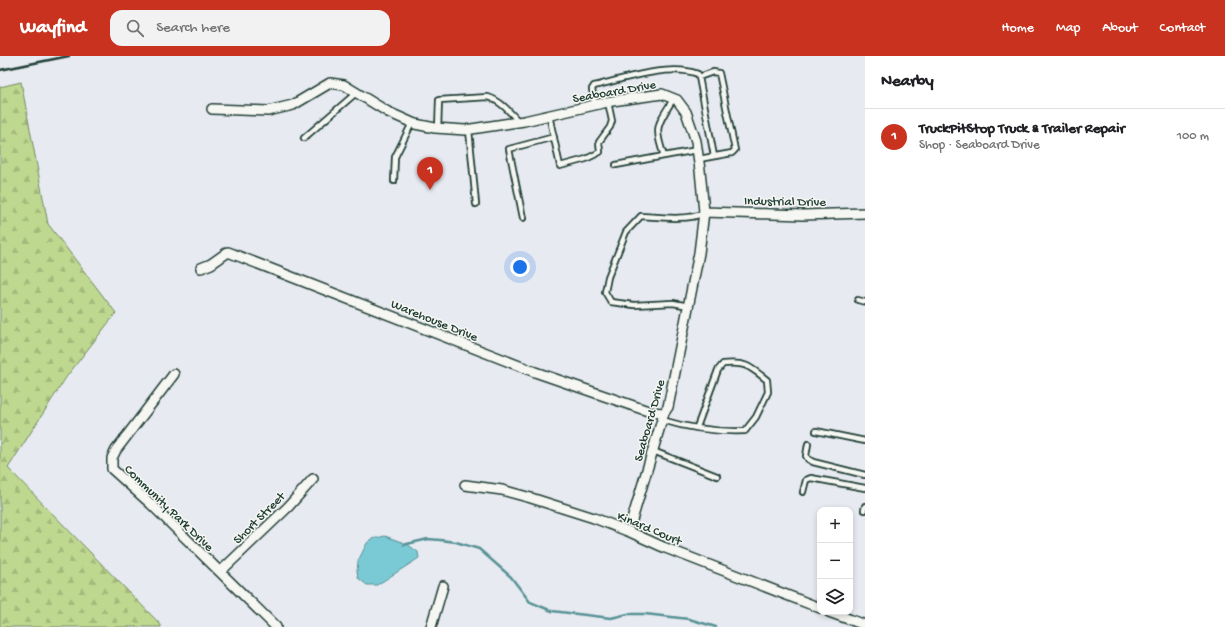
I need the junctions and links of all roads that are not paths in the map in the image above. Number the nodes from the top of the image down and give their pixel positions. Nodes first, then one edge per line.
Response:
1 (699, 77) junction
2 (356, 93) junction
3 (674, 98) junction
4 (608, 102) junction
5 (595, 104) junction
6 (212, 109) dead end
7 (549, 115) junction
8 (412, 122) junction
9 (519, 122) junction
10 (438, 129) junction
11 (470, 130) junction
12 (554, 136) junction
13 (304, 138) dead end
14 (697, 150) junction
15 (664, 156) junction
16 (714, 156) junction
17 (699, 159) junction
18 (616, 166) dead end
19 (394, 181) dead end
20 (476, 204) dead end
21 (704, 212) junction
22 (865, 212) edge
23 (523, 218) dead end
24 (201, 268) dead end
25 (858, 300) dead end
26 (865, 302) edge
27 (689, 306) junction
28 (174, 374) dead end
29 (663, 416) junction
30 (697, 428) junction
31 (816, 431) dead end
32 (865, 441) edge
33 (808, 444) dead end
34 (653, 451) junction
35 (865, 475) edge
36 (717, 476) dead end
37 (313, 479) dead end
38 (465, 484) dead end
39 (865, 488) edge
40 (803, 492) dead end
41 (632, 520) dead end
42 (220, 572) junction
43 (443, 586) dead end
44 (817, 607) edge
45 (837, 615) edge
46 (865, 625) edge
47 (276, 627) edge
48 (431, 627) edge

1 - 5 lane
1 - 16 lane
1 - 16 lane
2 - 6 street, Seaboard Drive
2 - 8 street, Seaboard Drive
2 - 13 lane
3 - 4 street, Seaboard Drive
3 - 14 street, Seaboard Drive
3 - 15 lane
4 - 5 street, Seaboard Drive
4 - 12 lane
5 - 7 street, Seaboard Drive
7 - 9 street, Seaboard Drive
7 - 12 lane
8 - 10 street, Seaboard Drive
8 - 19 lane
9 - 10 lane
9 - 11 street, Seaboard Drive
10 - 11 street, Seaboard Drive
11 - 20 lane
12 - 23 lane
14 - 15 lane
14 - 17 street, Seaboard Drive
15 - 18 lane
16 - 17 lane
17 - 21 street, Seaboard Drive
21 - 22 street, Industrial Drive
21 - 27 street, Seaboard Drive
21 - 27 lane
24 - 29 street, Warehouse Drive
25 - 26 lane
27 - 29 street, Seaboard Drive
28 - 42 street, Community Park Drive
29 - 30 lane
29 - 34 street, Seaboard Drive
30 - 30 lane
31 - 32 lane
33 - 35 lane
34 - 36 lane
34 - 41 street, Seaboard Drive
37 - 42 street, Short Street
38 - 44 street, Kinard Court
39 - 40 lane
42 - 47 street, Community Park Drive
43 - 48 street
45 - 46 street

